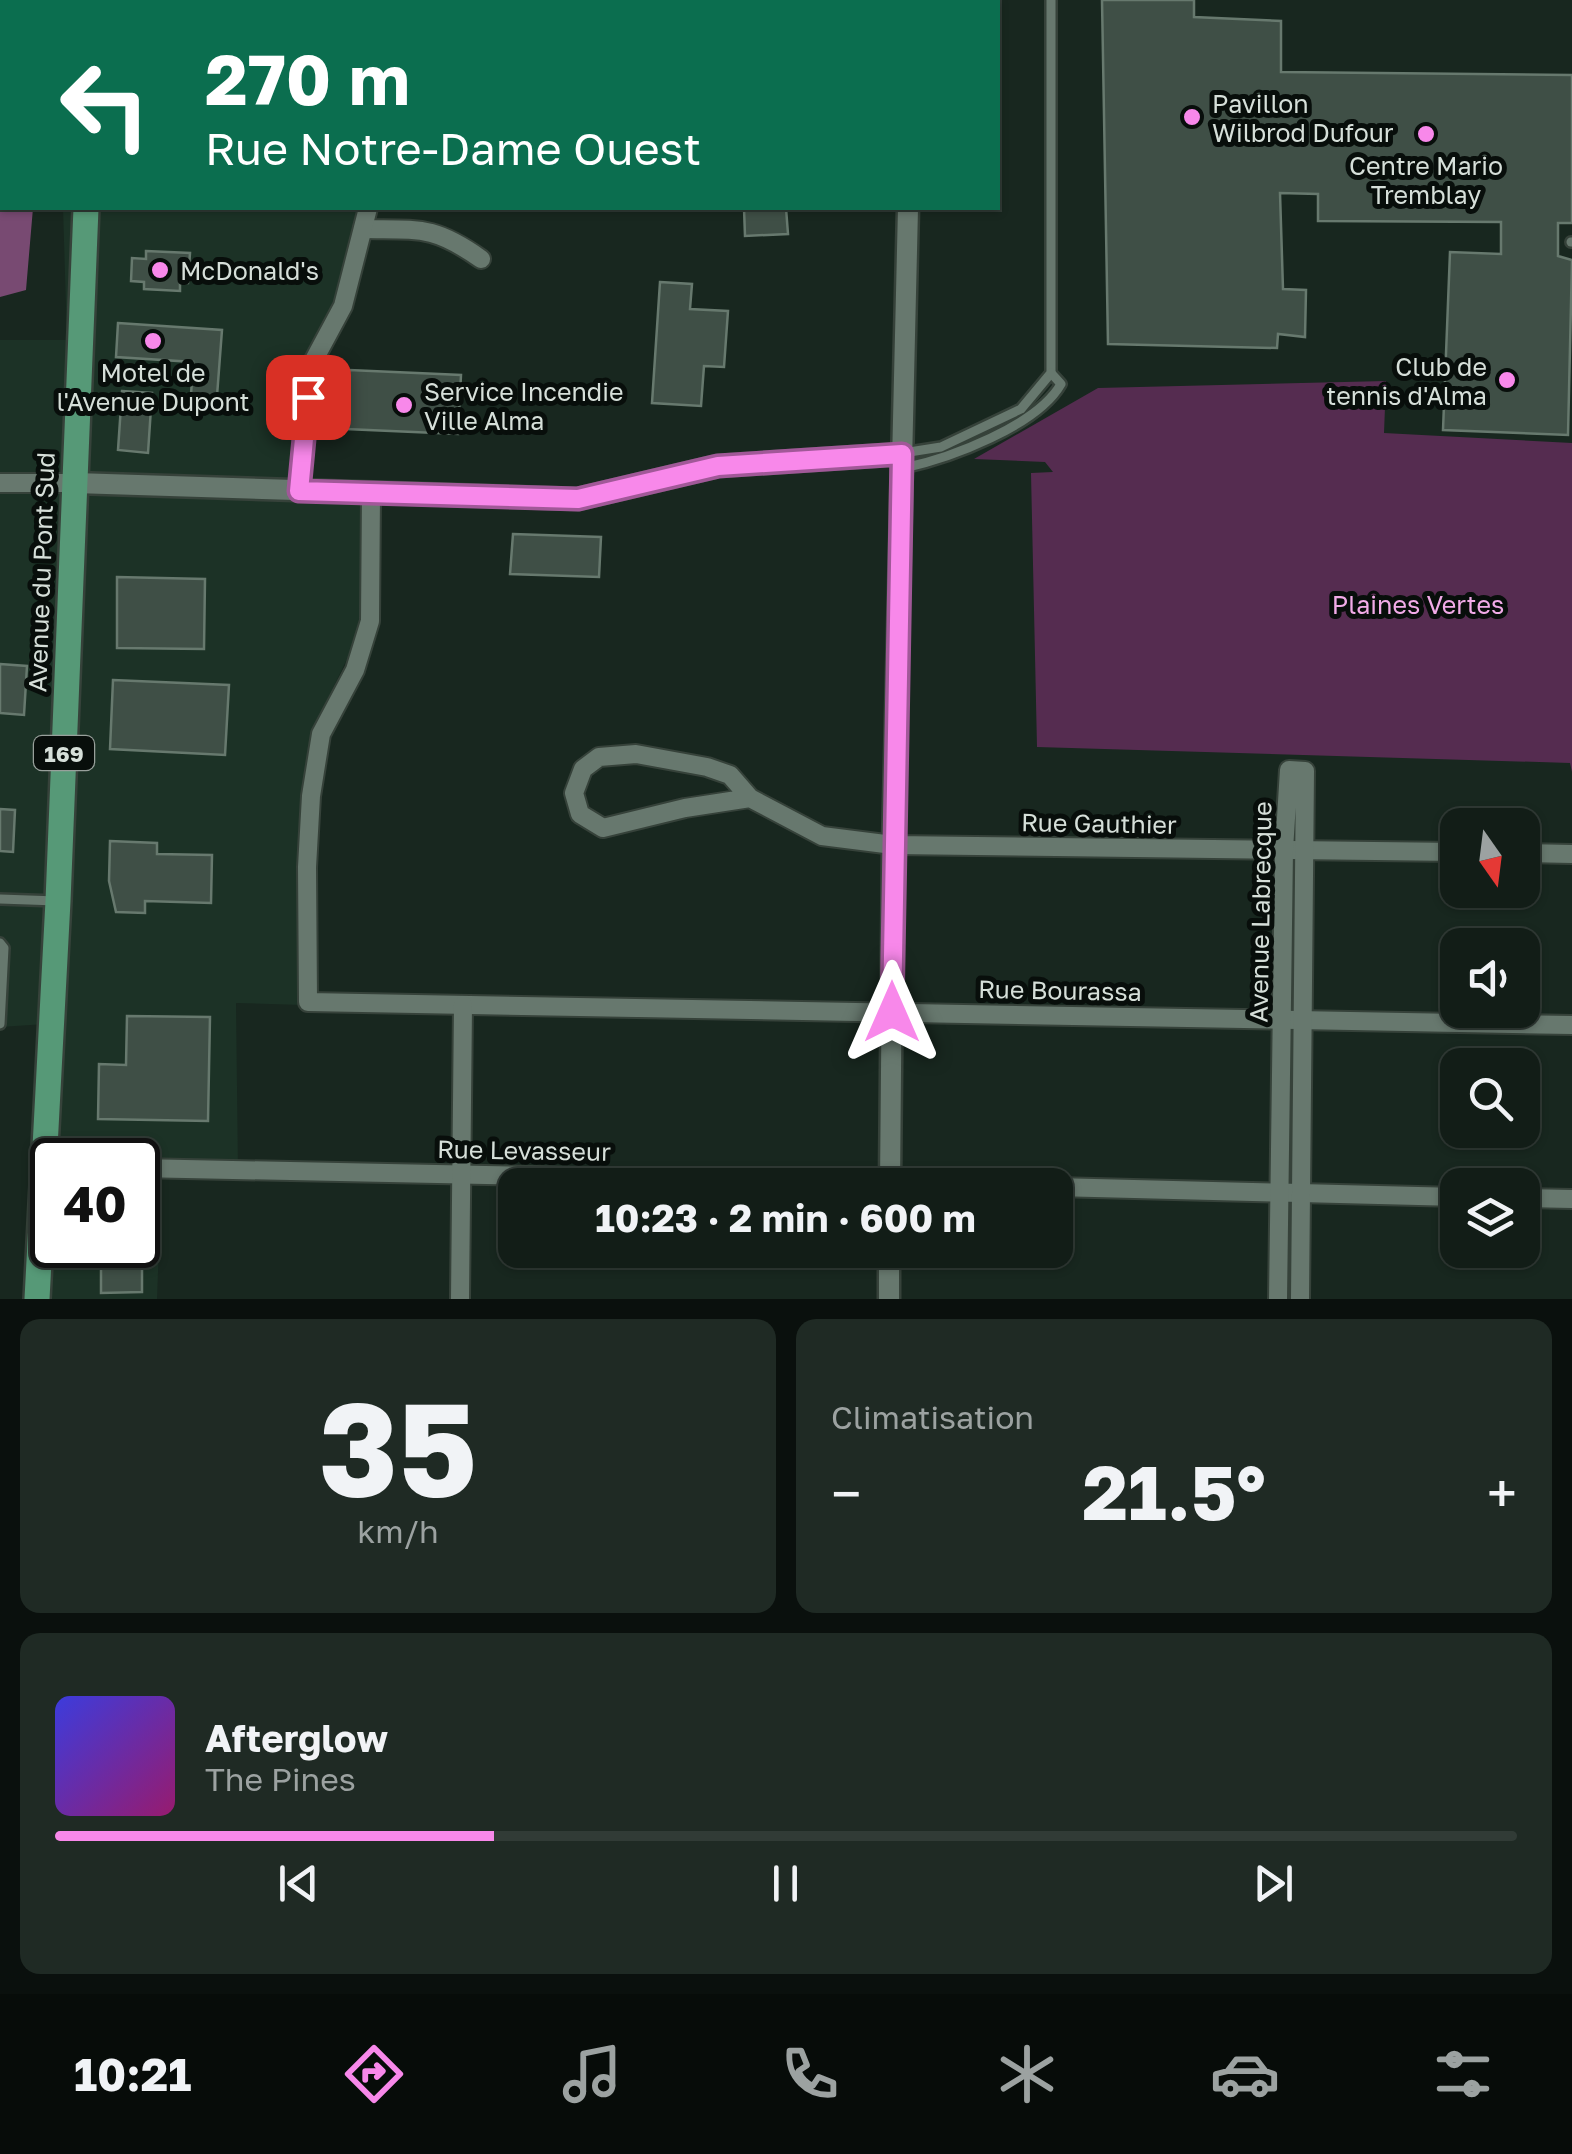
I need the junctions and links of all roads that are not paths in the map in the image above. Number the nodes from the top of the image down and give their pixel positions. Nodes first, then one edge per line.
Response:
1 (1051, 0) edge
2 (71, 210) edge
3 (86, 210) edge
4 (368, 210) edge
5 (908, 210) edge
6 (363, 229) junction
7 (481, 259) dead end
8 (1052, 374) junction
9 (902, 461) junction
10 (0, 483) edge
11 (68, 483) junction
12 (299, 491) junction
13 (371, 494) junction
14 (750, 798) junction
15 (892, 844) junction
16 (1294, 850) junction
17 (1440, 852) edge
18 (1540, 853) edge
19 (1572, 854) edge
20 (0, 899) edge
21 (51, 900) junction
22 (0, 944) edge
23 (463, 1006) junction
24 (892, 1012) junction
25 (1282, 1019) junction
26 (1304, 1020) junction
27 (0, 1024) edge
28 (1572, 1025) edge
29 (42, 1138) edge
30 (160, 1168) edge
31 (890, 1168) edge
32 (461, 1174) junction
33 (498, 1175) edge
34 (1073, 1188) edge
35 (1280, 1194) junction
36 (1303, 1194) junction
37 (1440, 1197) edge
38 (1540, 1198) edge
39 (1572, 1199) edge
40 (30, 1248) edge
41 (39, 1268) edge
42 (889, 1268) edge
43 (23, 1299) edge
44 (38, 1299) edge
45 (460, 1299) edge
46 (888, 1299) edge
47 (1278, 1299) edge
48 (1300, 1299) edge

1 - 8 lane
2 - 11 main road, Avenue du Pont Sud / 169
3 - 11 main road, Avenue du Pont Sud / 169
4 - 6 street
5 - 9 street
6 - 7 street
6 - 12 street
8 - 9 lane
8 - 9 lane
9 - 13 street
9 - 15 street
10 - 11 street
11 - 12 street
11 - 21 main road, Avenue du Pont Sud / 169
12 - 13 street
13 - 23 street, Rue Bourassa
14 - 14 street, Rue Gauthier
14 - 15 street, Rue Gauthier
15 - 16 street, Rue Gauthier
15 - 24 street
16 - 17 street, Rue Gauthier
16 - 25 street, Avenue Labrecque
16 - 26 street, Avenue Labrecque
18 - 19 street
20 - 21 lane
21 - 29 main road, Avenue du Pont Sud / 169
22 - 27 lane
23 - 24 street, Rue Bourassa
23 - 32 street
24 - 25 street, Rue Bourassa
24 - 31 street
25 - 26 street, Rue Bourassa
25 - 35 street, Avenue Labrecque
26 - 28 street, Rue Bourassa
26 - 36 street, Avenue Labrecque
30 - 32 street, Rue Levasseur
32 - 33 street, Rue Levasseur
32 - 45 street
34 - 35 street
35 - 36 street
35 - 47 street, Avenue Labrecque
36 - 37 street
36 - 48 street, Avenue Labrecque
38 - 39 street
40 - 43 main road, Avenue du Pont Sud / 169
41 - 44 main road, Avenue du Pont Sud / 169
42 - 46 street

